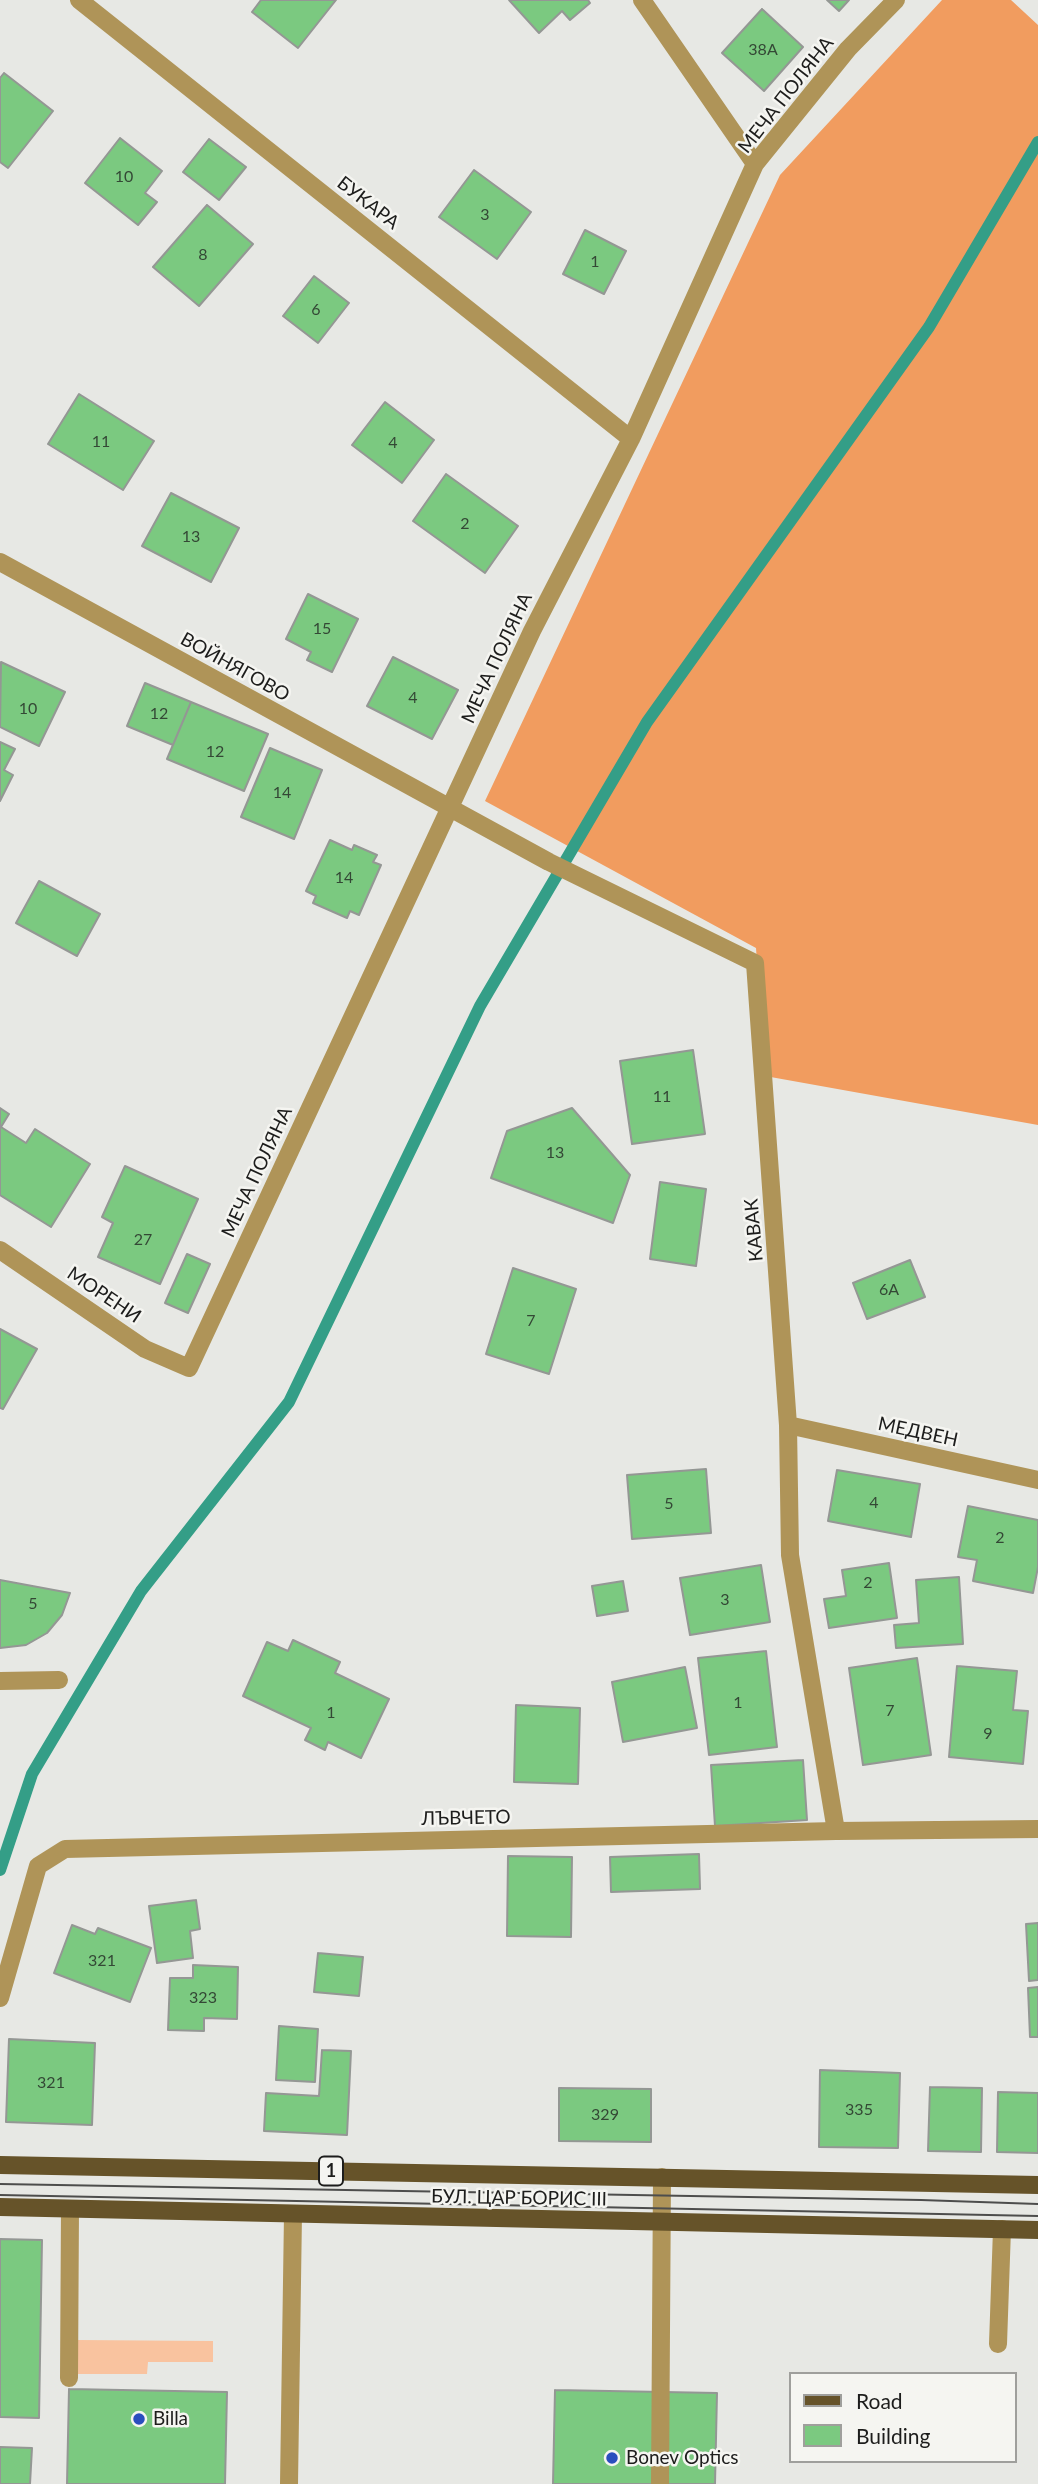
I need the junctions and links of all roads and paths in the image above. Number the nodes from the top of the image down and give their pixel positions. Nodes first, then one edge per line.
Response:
1 (79, 0) edge
2 (642, 0) edge
3 (896, 0) edge
4 (755, 164) junction
5 (631, 439) junction
6 (0, 562) edge
7 (450, 810) junction
8 (0, 1250) edge
9 (189, 1368) joint
10 (788, 1425) junction
11 (1038, 1480) edge
12 (59, 1680) dead end
13 (0, 1681) edge
14 (1038, 1829) edge
15 (836, 1831) junction
16 (0, 1998) edge
17 (0, 2165) edge
18 (662, 2177) junction
19 (1038, 2185) edge
20 (0, 2207) edge
21 (70, 2209) junction
22 (293, 2214) junction
23 (662, 2222) junction
24 (1002, 2229) junction
25 (1038, 2230) edge
26 (998, 2344) dead end
27 (69, 2378) dead end
28 (289, 2484) edge
29 (660, 2484) edge

1 - 5 street, БУКАРА
2 - 4 street
3 - 4 street, МЕЧА ПОЛЯНА
4 - 5 street, МЕЧА ПОЛЯНА
5 - 7 street, МЕЧА ПОЛЯНА
6 - 7 street, ВОЙНЯГОВО
7 - 9 street, МЕЧА ПОЛЯНА
7 - 10 street, КАВАК
8 - 9 street, МОРЕНИ
10 - 11 street, МЕДВЕН
10 - 15 street, КАВАК
12 - 13 street
14 - 15 street, ЛЪВЧЕТО
15 - 16 street, ЛЪВЧЕТО
17 - 18 main road, БУЛ. ЦАР БОРИС III / 1
18 - 19 main road, БУЛ. ЦАР БОРИС III / 1
18 - 23 street
20 - 21 main road, БУЛ. ЦАР БОРИС III / 1
21 - 22 main road, БУЛ. ЦАР БОРИС III / 1
21 - 27 street
22 - 23 main road, БУЛ. ЦАР БОРИС III / 1
22 - 28 street
23 - 24 main road, БУЛ. ЦАР БОРИС III / 1
23 - 29 street
24 - 25 main road, БУЛ. ЦАР БОРИС III / 1
24 - 26 street

